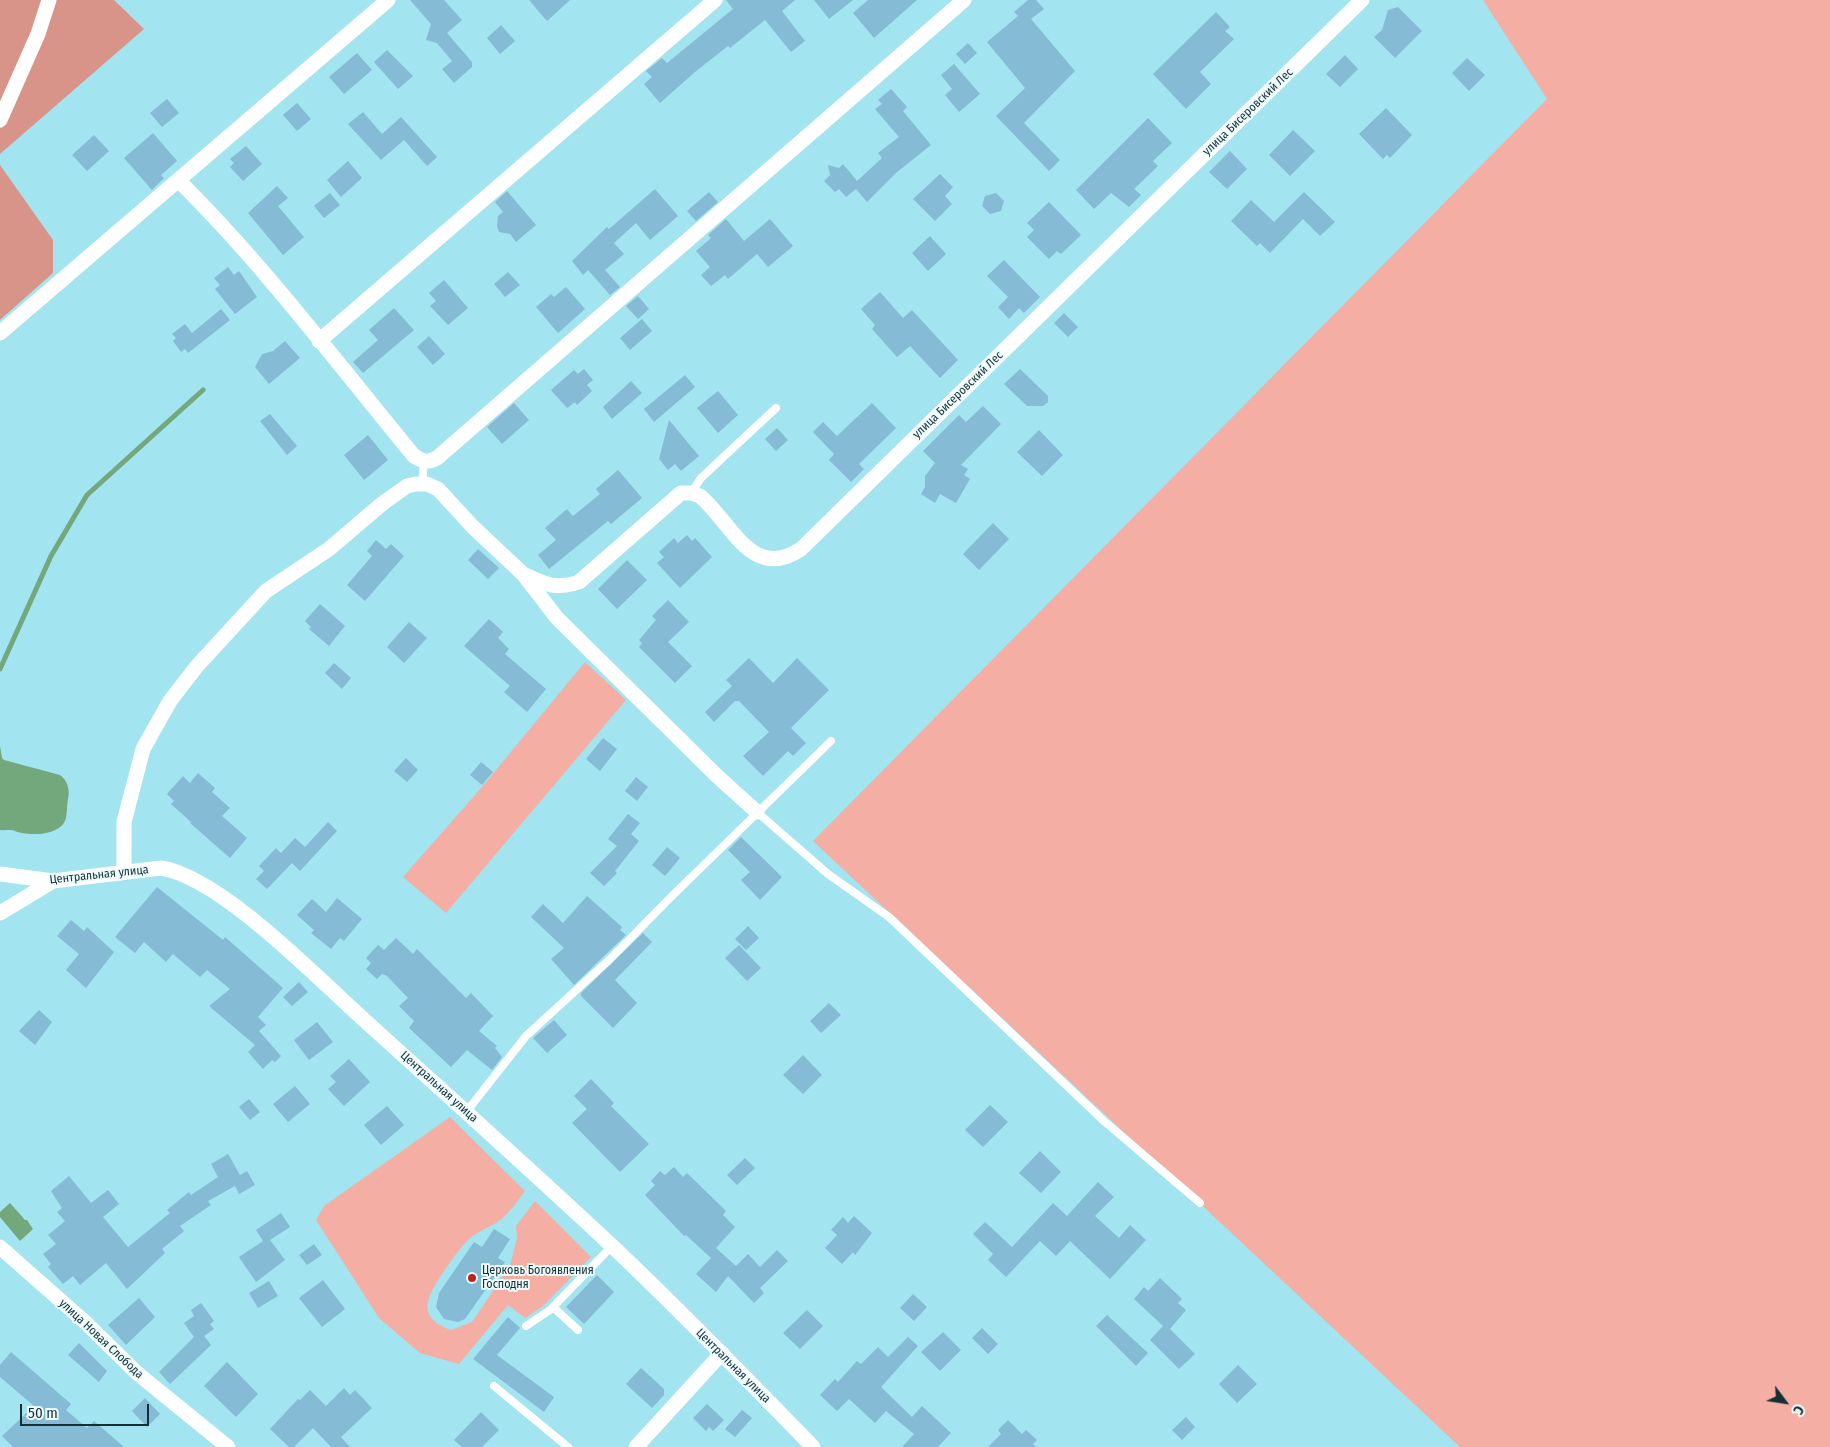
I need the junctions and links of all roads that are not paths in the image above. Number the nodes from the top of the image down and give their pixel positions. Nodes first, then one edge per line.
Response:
1 (49, 0) edge
2 (388, 0) edge
3 (715, 0) edge
4 (964, 0) edge
5 (1362, 0) edge
6 (0, 120) edge
7 (179, 181) junction
8 (0, 333) edge
9 (319, 341) junction
10 (776, 408) dead end
11 (424, 462) junction
12 (422, 484) junction
13 (691, 492) junction
14 (523, 574) junction
15 (831, 741) dead end
16 (757, 812) junction
17 (124, 872) junction
18 (0, 874) edge
19 (53, 881) junction
20 (0, 913) edge
21 (467, 1111) junction
22 (1200, 1203) dead end
23 (612, 1246) junction
24 (0, 1247) edge
25 (553, 1307) junction
26 (526, 1326) dead end
27 (578, 1330) dead end
28 (722, 1353) junction
29 (494, 1386) dead end
30 (228, 1447) edge
31 (568, 1447) edge
32 (636, 1447) edge
33 (813, 1447) edge

1 - 6 street
2 - 7 street
3 - 9 street
4 - 11 street
5 - 13 street, улица Бисеровский Лес
7 - 8 street
7 - 9 street
9 - 11 street
10 - 13 lane
11 - 12 lane
12 - 14 street
12 - 17 street
13 - 14 street
14 - 16 street
15 - 16 lane
16 - 21 lane
16 - 22 lane
17 - 19 street, Центральная улица
17 - 21 street, Центральная улица
18 - 19 street, Центральная улица
19 - 20 street
21 - 23 street, Центральная улица
23 - 25 lane
23 - 28 street, Центральная улица
24 - 30 street, улица Новая Слобода
25 - 26 lane
25 - 27 lane
28 - 32 street
28 - 33 street, Центральная улица
29 - 31 lane

